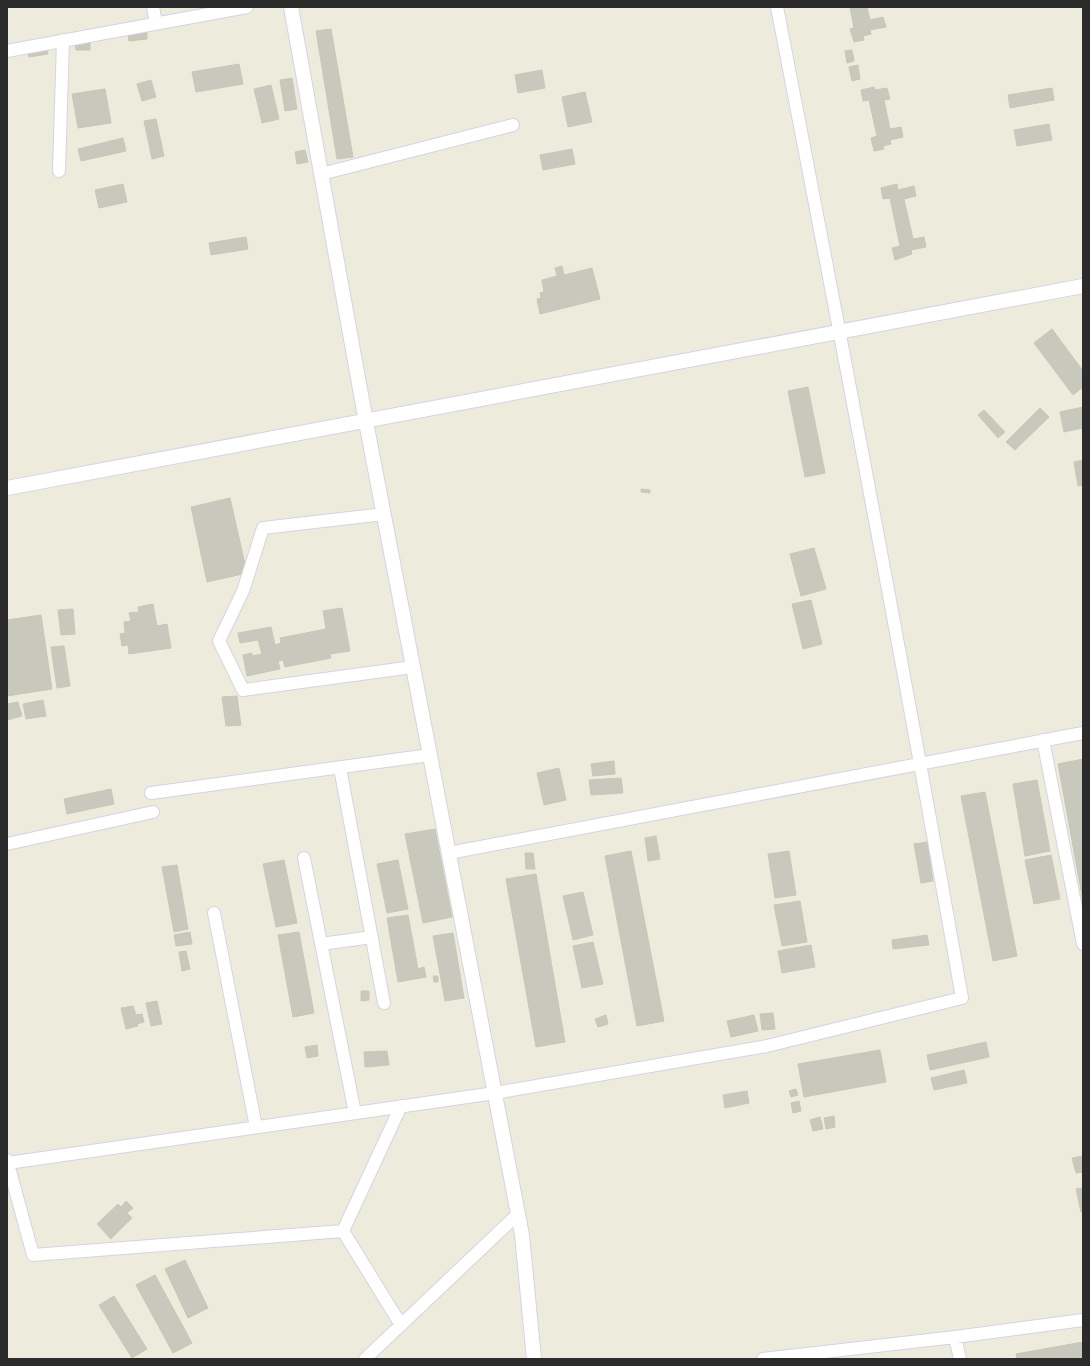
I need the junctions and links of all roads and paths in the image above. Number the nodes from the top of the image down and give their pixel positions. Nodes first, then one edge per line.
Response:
1 (153, 7) edge
2 (247, 7) edge
3 (291, 7) edge
4 (777, 7) edge
5 (156, 24) junction
6 (63, 40) junction
7 (7, 50) edge
8 (513, 125) dead end
9 (59, 171) dead end
10 (321, 174) junction
11 (1083, 286) edge
12 (840, 332) junction
13 (366, 422) junction
14 (7, 488) edge
15 (384, 514) junction
16 (413, 667) junction
17 (1083, 733) edge
18 (1043, 740) junction
19 (430, 755) junction
20 (921, 764) junction
21 (340, 768) junction
22 (151, 793) dead end
23 (153, 812) dead end
24 (7, 844) edge
25 (449, 853) junction
26 (304, 858) dead end
27 (214, 913) dead end
28 (372, 937) junction
29 (321, 944) junction
30 (1083, 944) edge
31 (384, 1003) dead end
32 (495, 1093) junction
33 (401, 1106) junction
34 (355, 1113) junction
35 (256, 1127) junction
36 (7, 1162) edge
37 (518, 1214) junction
38 (343, 1231) junction
39 (1083, 1320) edge
40 (402, 1325) junction
41 (955, 1337) junction
42 (366, 1359) edge
43 (534, 1359) edge
44 (763, 1359) edge
45 (960, 1359) edge

1 - 5 street
2 - 5 street
3 - 10 street
4 - 12 street
5 - 6 street
6 - 7 street
6 - 9 street
8 - 10 street
10 - 13 street
11 - 12 street
12 - 13 street
12 - 20 street
13 - 14 street
13 - 15 street
15 - 16 street
15 - 16 street
16 - 19 street
17 - 18 street
18 - 20 street
18 - 30 street
19 - 21 street
19 - 25 street
20 - 25 street
20 - 32 street
21 - 22 street
21 - 28 street
23 - 24 street
25 - 32 street
26 - 29 street
27 - 35 street
28 - 29 street
28 - 31 street
29 - 34 street
32 - 33 street
32 - 37 street
33 - 34 street
33 - 38 street
34 - 35 street
35 - 36 street
36 - 38 street
37 - 40 street
37 - 43 street
38 - 40 street
39 - 41 street
40 - 42 street
41 - 44 street
41 - 45 street

